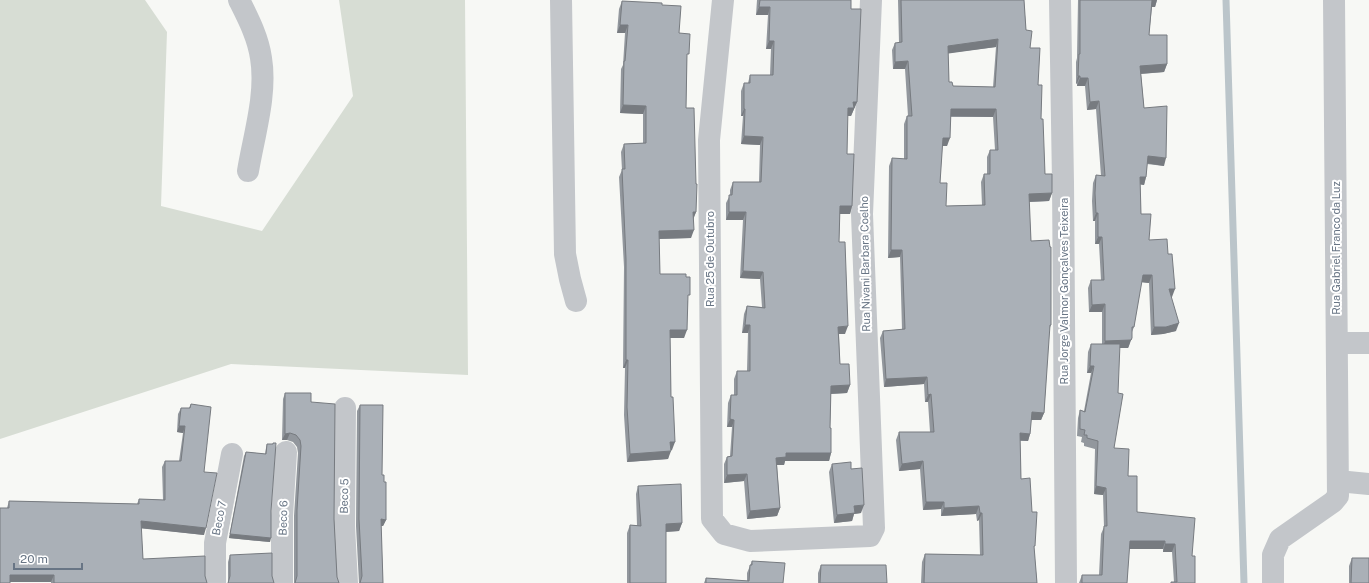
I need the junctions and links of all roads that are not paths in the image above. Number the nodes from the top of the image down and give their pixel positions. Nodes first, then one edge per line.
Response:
1 (239, 0) edge
2 (561, 0) edge
3 (723, 0) edge
4 (871, 0) edge
5 (1060, 0) edge
6 (1334, 0) edge
7 (248, 171) dead end
8 (576, 301) dead end
9 (1337, 343) junction
10 (1369, 343) edge
11 (345, 408) dead end
12 (286, 452) dead end
13 (232, 454) dead end
14 (1369, 484) edge
15 (1338, 488) junction
16 (874, 528) joint
17 (215, 583) edge
18 (282, 583) edge
19 (347, 583) edge
20 (1066, 583) edge
21 (1273, 583) edge

1 - 7 street
2 - 8 street
3 - 16 street, Rua 25 de Outubro
4 - 16 street, Rua Nivani Barbara Coelho
5 - 20 street, Rua Jorge Valmor Gonçalves Teixeira
6 - 9 street, Rua Gabriel Franco da Luz
9 - 10 street
9 - 15 street, Rua Gabriel Franco da Luz
11 - 19 street, Beco 5
12 - 18 street, Beco 6
13 - 17 street, Beco 7
14 - 15 street
15 - 21 street

